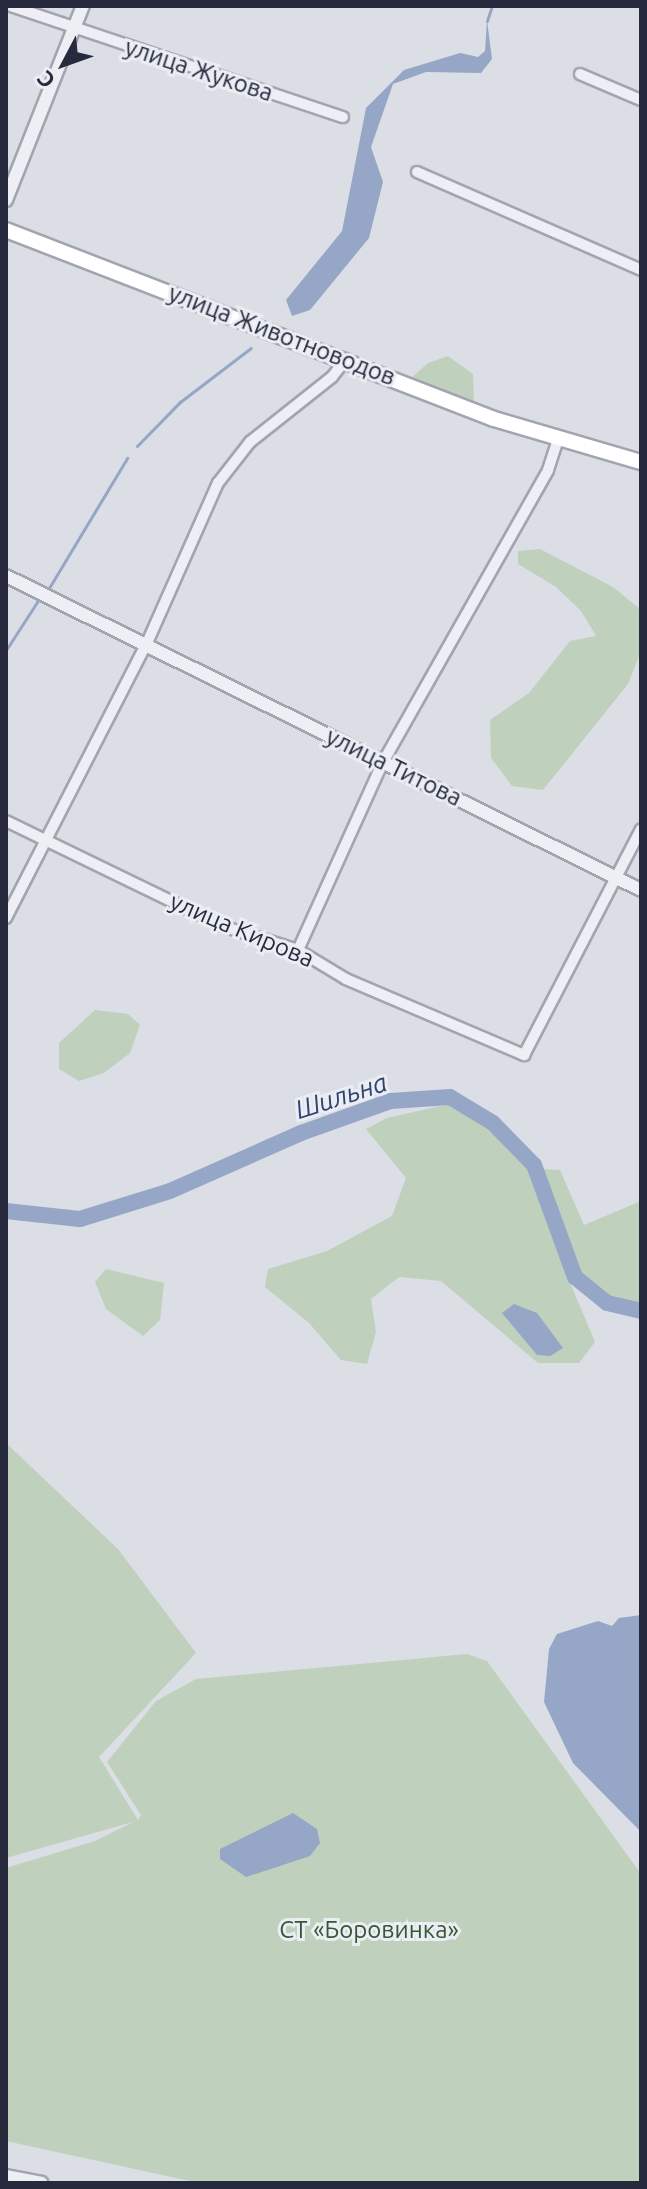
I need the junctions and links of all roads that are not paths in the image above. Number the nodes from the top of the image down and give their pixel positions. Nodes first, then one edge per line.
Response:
1 (11, 6) edge
2 (83, 6) edge
3 (74, 29) junction
4 (580, 74) dead end
5 (641, 100) edge
6 (343, 117) dead end
7 (417, 172) dead end
8 (6, 200) edge
9 (6, 230) edge
10 (641, 270) edge
11 (346, 359) junction
12 (559, 437) junction
13 (641, 462) edge
14 (6, 576) edge
15 (147, 643) junction
16 (383, 762) junction
17 (6, 821) edge
18 (641, 829) edge
19 (45, 841) junction
20 (616, 877) junction
21 (641, 890) edge
22 (6, 918) edge
23 (298, 950) junction
24 (6, 2176) edge
25 (41, 2183) edge

1 - 3 street, улица Жукова
2 - 3 street
3 - 6 street, улица Жукова
3 - 8 street
4 - 5 street
7 - 10 street
9 - 11 main road, улица Животноводов
11 - 12 main road, улица Животноводов
11 - 15 street
12 - 13 main road, улица Животноводов
12 - 16 street
14 - 15 street, улица Титова
15 - 16 street, улица Титова
15 - 19 street
16 - 20 street, улица Титова
16 - 23 street
17 - 19 street, улица Кирова
18 - 20 street
19 - 22 street
19 - 23 street, улица Кирова
20 - 21 street, улица Титова
20 - 23 street, улица Кирова
24 - 25 street

